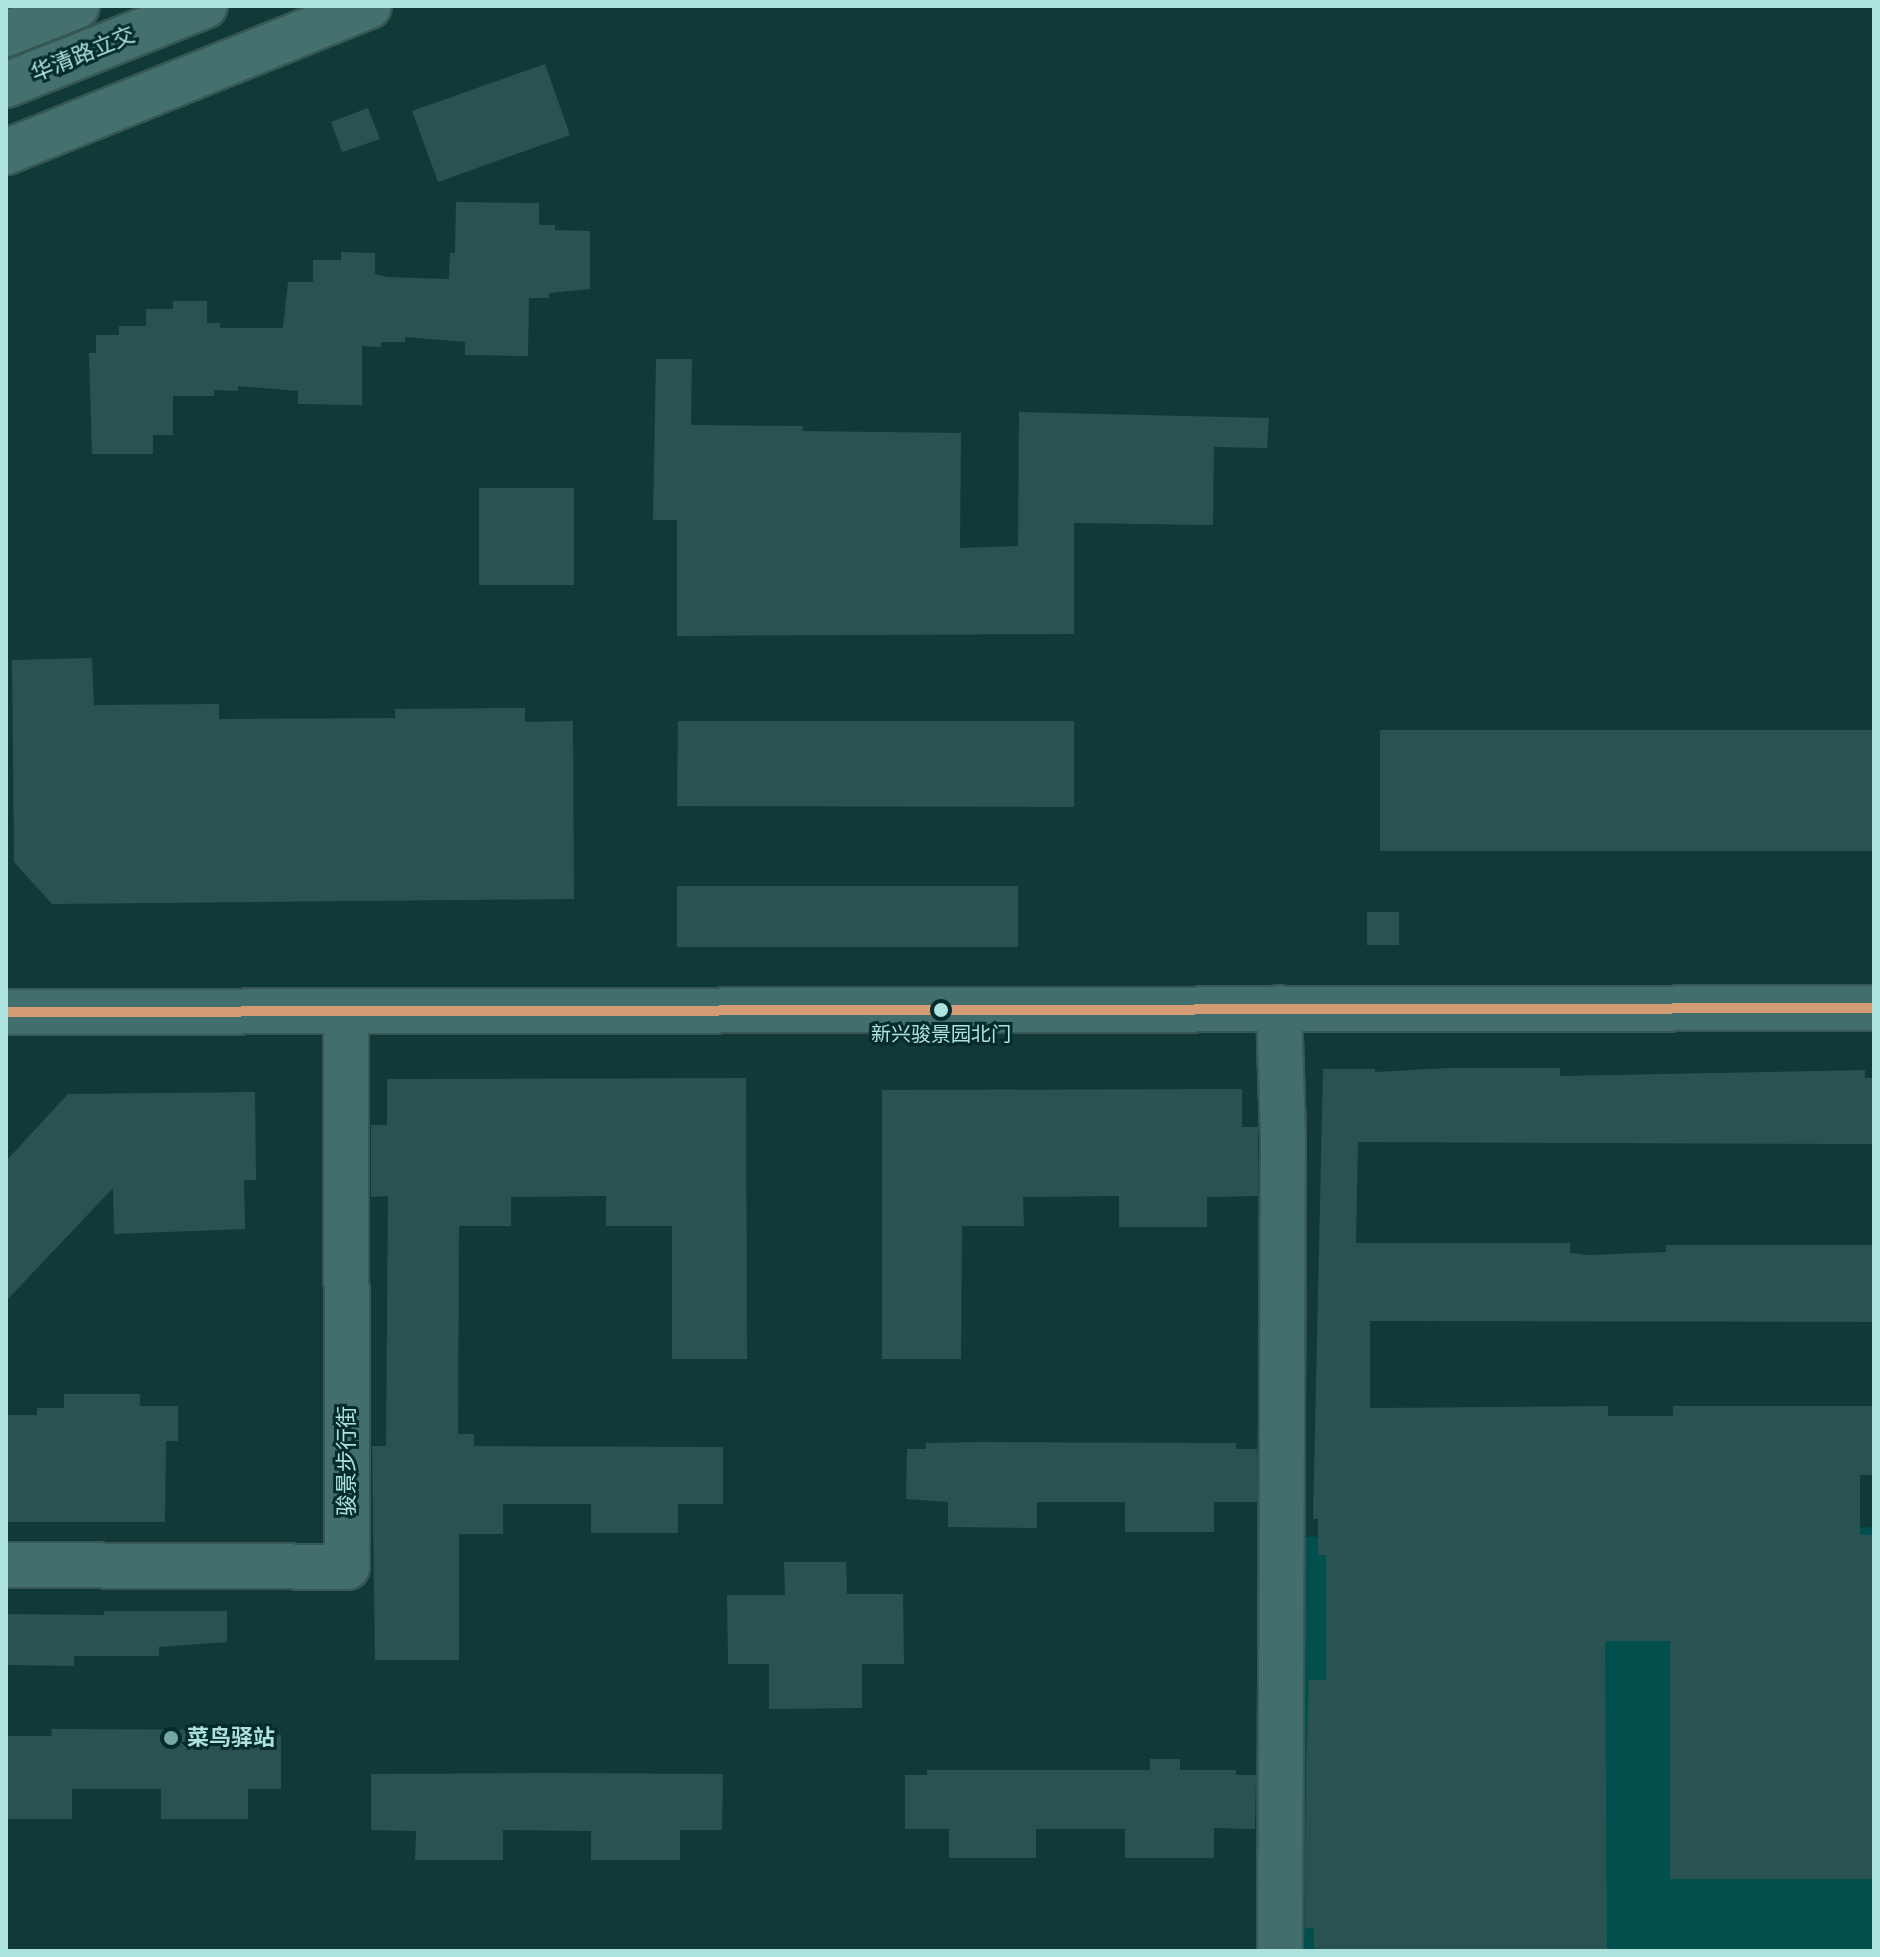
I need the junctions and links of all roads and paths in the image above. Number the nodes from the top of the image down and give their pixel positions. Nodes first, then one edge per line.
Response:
1 (77, 6) edge
2 (205, 6) edge
3 (369, 6) edge
4 (6, 34) edge
5 (6, 85) edge
6 (58, 131) junction
7 (6, 152) edge
8 (6, 160) edge
9 (1279, 1008) junction
10 (1874, 1008) edge
11 (6, 1012) edge
12 (346, 1013) junction
13 (6, 1565) edge
14 (1280, 1951) edge

1 - 4 main road
2 - 5 main road, 华清路立交
3 - 6 main road
6 - 7 main road
6 - 8 main road
9 - 10 street
9 - 12 street
9 - 14 street
11 - 12 street
12 - 13 street, 骏景步行街

